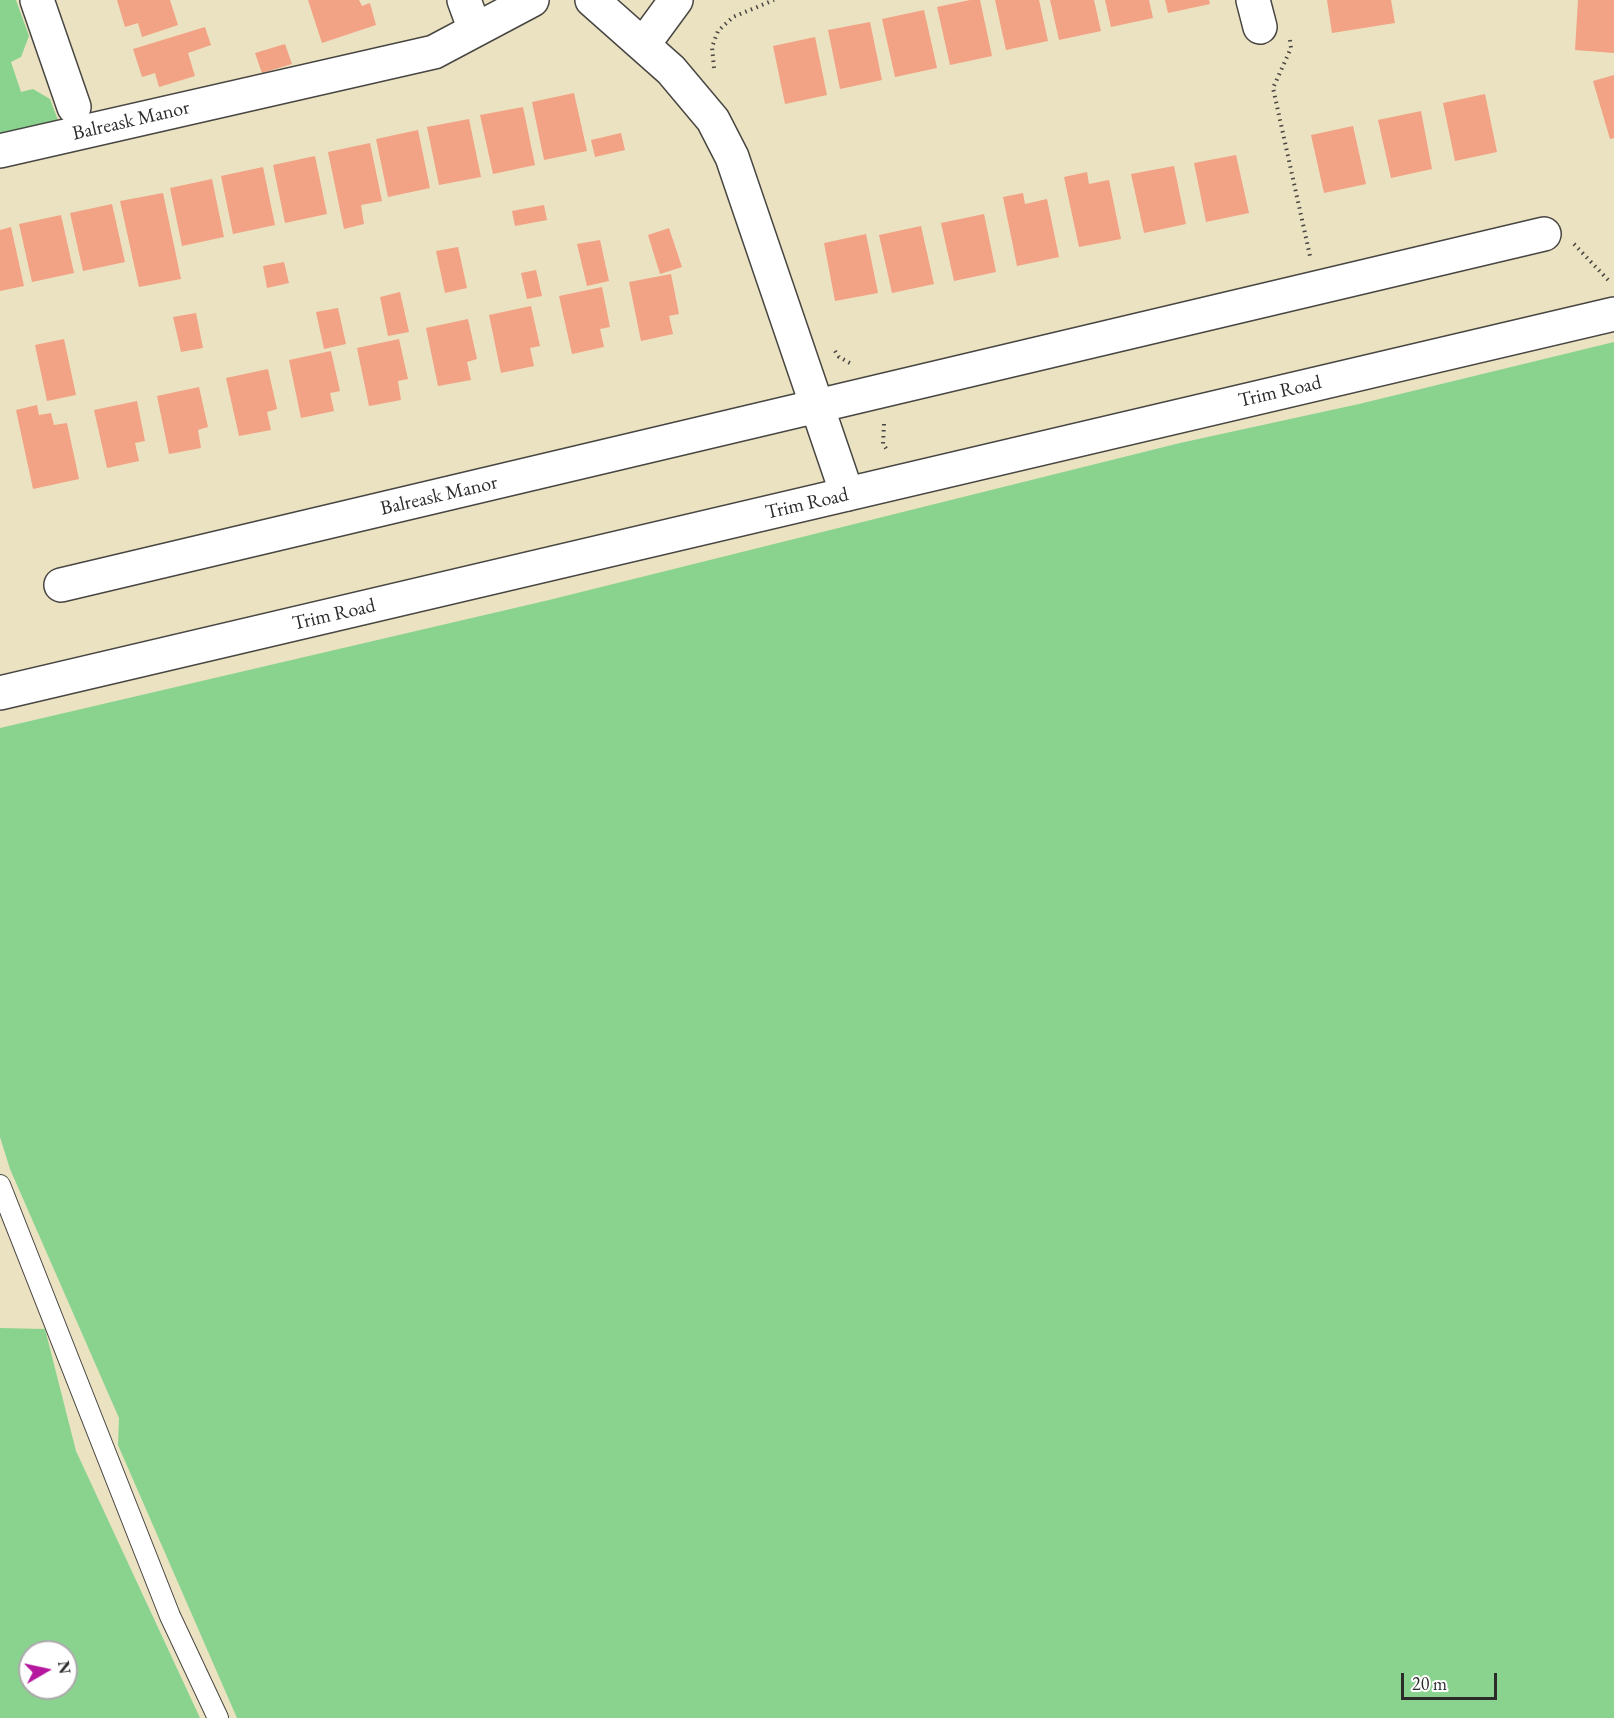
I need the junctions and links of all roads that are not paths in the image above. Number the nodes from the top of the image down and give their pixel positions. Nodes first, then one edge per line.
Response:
1 (37, 0) edge
2 (464, 0) edge
3 (532, 0) edge
4 (592, 0) edge
5 (676, 0) edge
6 (475, 30) junction
7 (643, 45) junction
8 (74, 107) dead end
9 (0, 151) edge
10 (1544, 234) dead end
11 (1614, 314) edge
12 (817, 407) junction
13 (847, 494) junction
14 (61, 585) dead end
15 (0, 693) edge
16 (0, 1185) edge
17 (218, 1718) edge

1 - 8 street, Balreask Manor
2 - 6 street
3 - 6 street, Balreask Manor
4 - 7 street
5 - 7 street
6 - 9 street, Balreask Manor
7 - 12 street
10 - 12 street, Balreask Manor
11 - 13 street, Trim Road
12 - 13 street
12 - 14 street, Balreask Manor
13 - 15 street, Trim Road
16 - 17 lane

